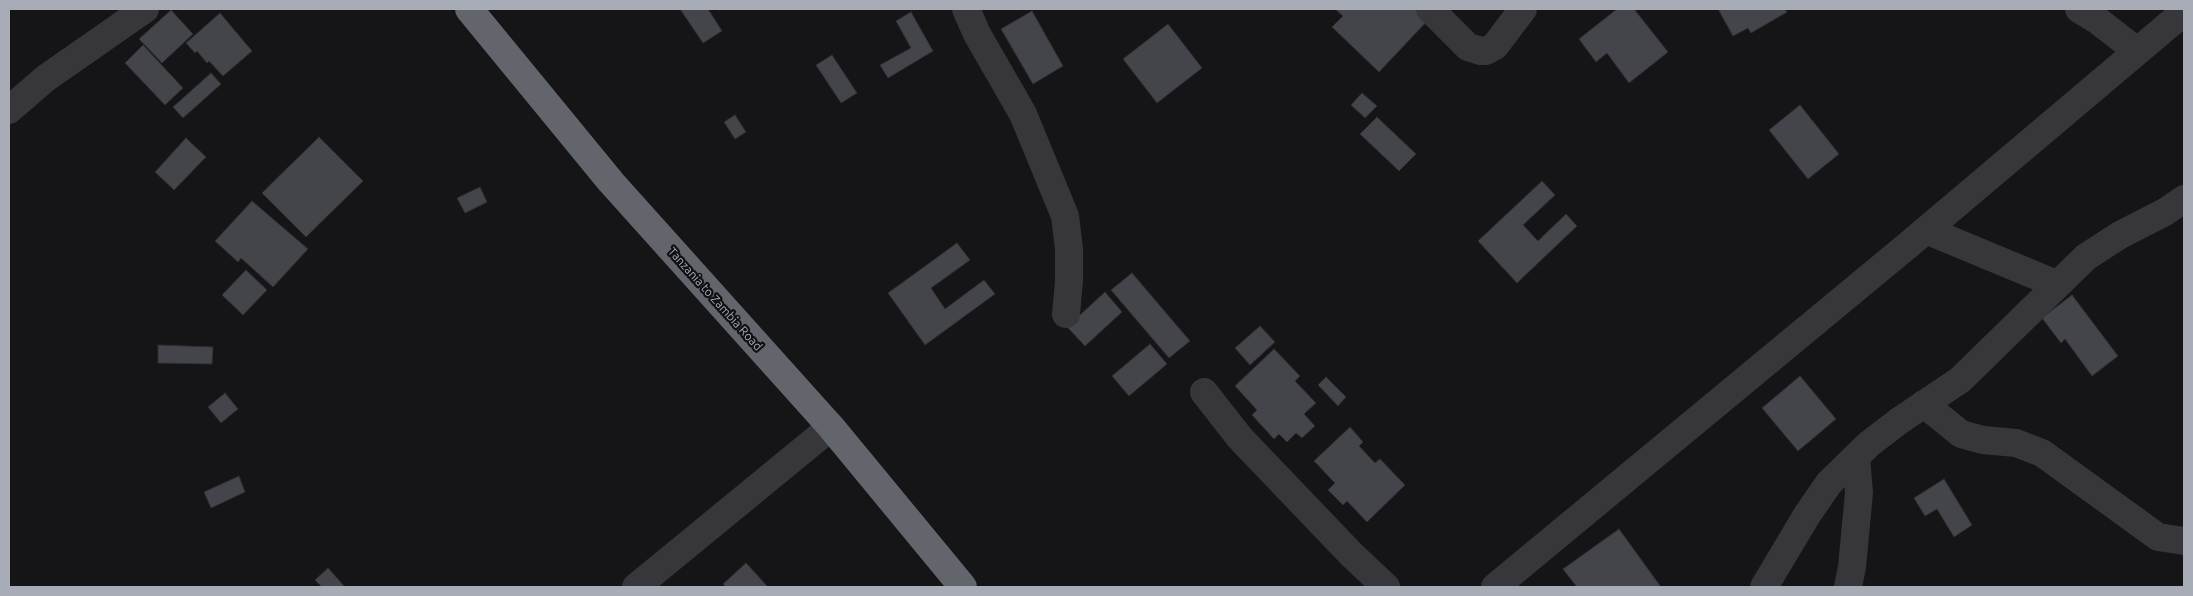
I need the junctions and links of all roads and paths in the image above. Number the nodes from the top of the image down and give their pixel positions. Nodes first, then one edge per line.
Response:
1 (145, 9) edge
2 (471, 9) edge
3 (966, 9) edge
4 (1430, 9) edge
5 (1523, 9) edge
6 (2079, 9) edge
7 (2184, 12) edge
8 (2137, 51) junction
9 (9, 110) edge
10 (2184, 199) edge
11 (1926, 230) junction
12 (2056, 284) junction
13 (1066, 314) dead end
14 (1204, 392) dead end
15 (1924, 404) junction
16 (831, 427) junction
17 (1856, 457) junction
18 (2184, 541) edge
19 (636, 587) edge
20 (963, 587) edge
21 (1386, 587) edge
22 (1495, 587) edge
23 (1764, 587) edge
24 (1848, 587) edge

1 - 9 street
2 - 16 highway, Tanzania to Zambia Road
3 - 13 street
4 - 5 street
6 - 8 street
7 - 8 street
8 - 11 street
10 - 12 street
11 - 12 street
11 - 22 street
12 - 15 street
14 - 21 street
15 - 17 street
15 - 18 street
16 - 19 street
16 - 20 highway, Tanzania to Zambia Road
17 - 23 street
17 - 24 street

